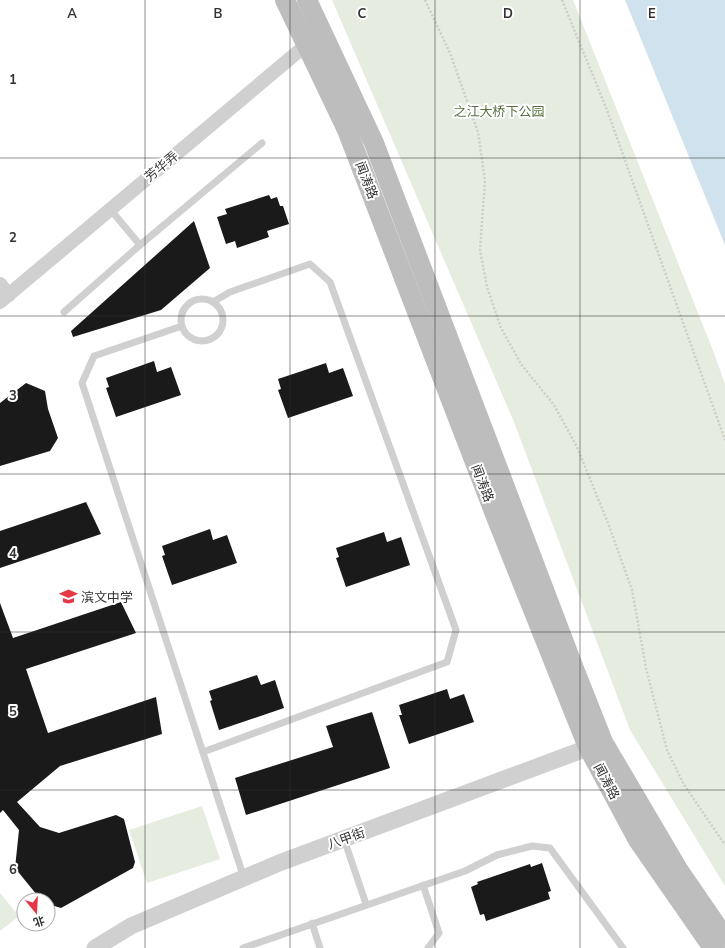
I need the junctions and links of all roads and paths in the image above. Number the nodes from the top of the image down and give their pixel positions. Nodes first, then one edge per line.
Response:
1 (285, 0) edge
2 (307, 0) edge
3 (425, 0) edge
4 (562, 0) edge
5 (322, 32) junction
6 (306, 44) junction
7 (262, 143) dead end
8 (110, 209) junction
9 (140, 245) junction
10 (3, 293) edge
11 (213, 302) junction
12 (64, 312) dead end
13 (182, 326) junction
14 (725, 440) edge
15 (596, 744) junction
16 (203, 752) junction
17 (344, 839) junction
18 (725, 845) edge
19 (244, 878) junction
20 (423, 885) junction
21 (366, 904) junction
22 (312, 923) junction
23 (725, 938) edge
24 (95, 948) edge
25 (243, 948) edge
26 (320, 948) edge
27 (428, 948) edge
28 (623, 948) edge
29 (713, 948) edge

1 - 6 main road, 闻涛路
2 - 5 main road, 闻涛路
3 - 18 path
4 - 14 path
5 - 6 street, 芳华弄
5 - 15 main road, 闻涛路
6 - 8 street, 芳华弄
6 - 15 main road, 闻涛路
7 - 9 lane
8 - 9 lane
8 - 10 street, 芳华弄
9 - 12 lane
11 - 13 lane
11 - 13 lane
11 - 16 lane
13 - 16 lane
15 - 17 street, 八甲街
15 - 23 main road, 闻涛路
15 - 29 main road, 闻涛路
16 - 19 lane
17 - 19 street, 八甲街
17 - 21 lane
19 - 24 street, 八甲街
20 - 21 lane
20 - 27 lane
20 - 28 lane
21 - 22 lane
22 - 25 lane
22 - 26 lane

